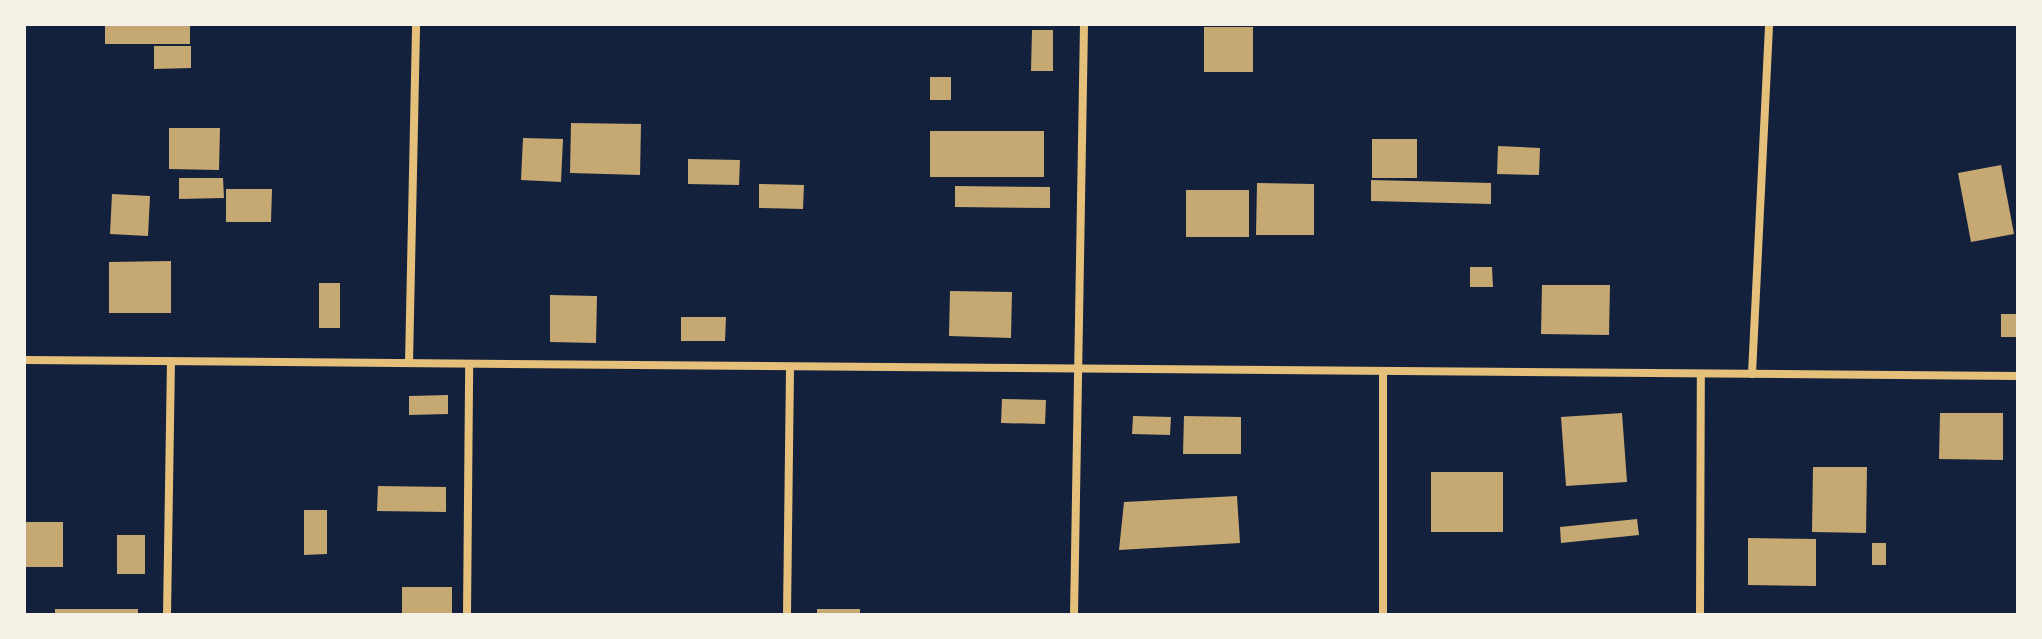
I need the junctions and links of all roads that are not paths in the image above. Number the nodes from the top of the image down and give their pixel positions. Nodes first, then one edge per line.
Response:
1 (416, 24) edge
2 (1084, 24) edge
3 (1769, 24) edge
4 (24, 360) edge
5 (171, 361) junction
6 (409, 363) junction
7 (469, 364) junction
8 (790, 367) junction
9 (1079, 369) junction
10 (1383, 371) junction
11 (1701, 374) junction
12 (1752, 374) junction
13 (2018, 376) edge
14 (167, 615) edge
15 (467, 615) edge
16 (787, 615) edge
17 (1074, 615) edge
18 (1383, 615) edge
19 (1700, 615) edge

1 - 6 street
2 - 9 street
3 - 12 street
4 - 5 street
5 - 6 street
5 - 14 street
6 - 7 street
7 - 8 street
7 - 15 street
8 - 9 street
8 - 16 street
9 - 10 street
9 - 17 street
10 - 11 street
10 - 18 street
11 - 12 street
11 - 19 street
12 - 13 street

